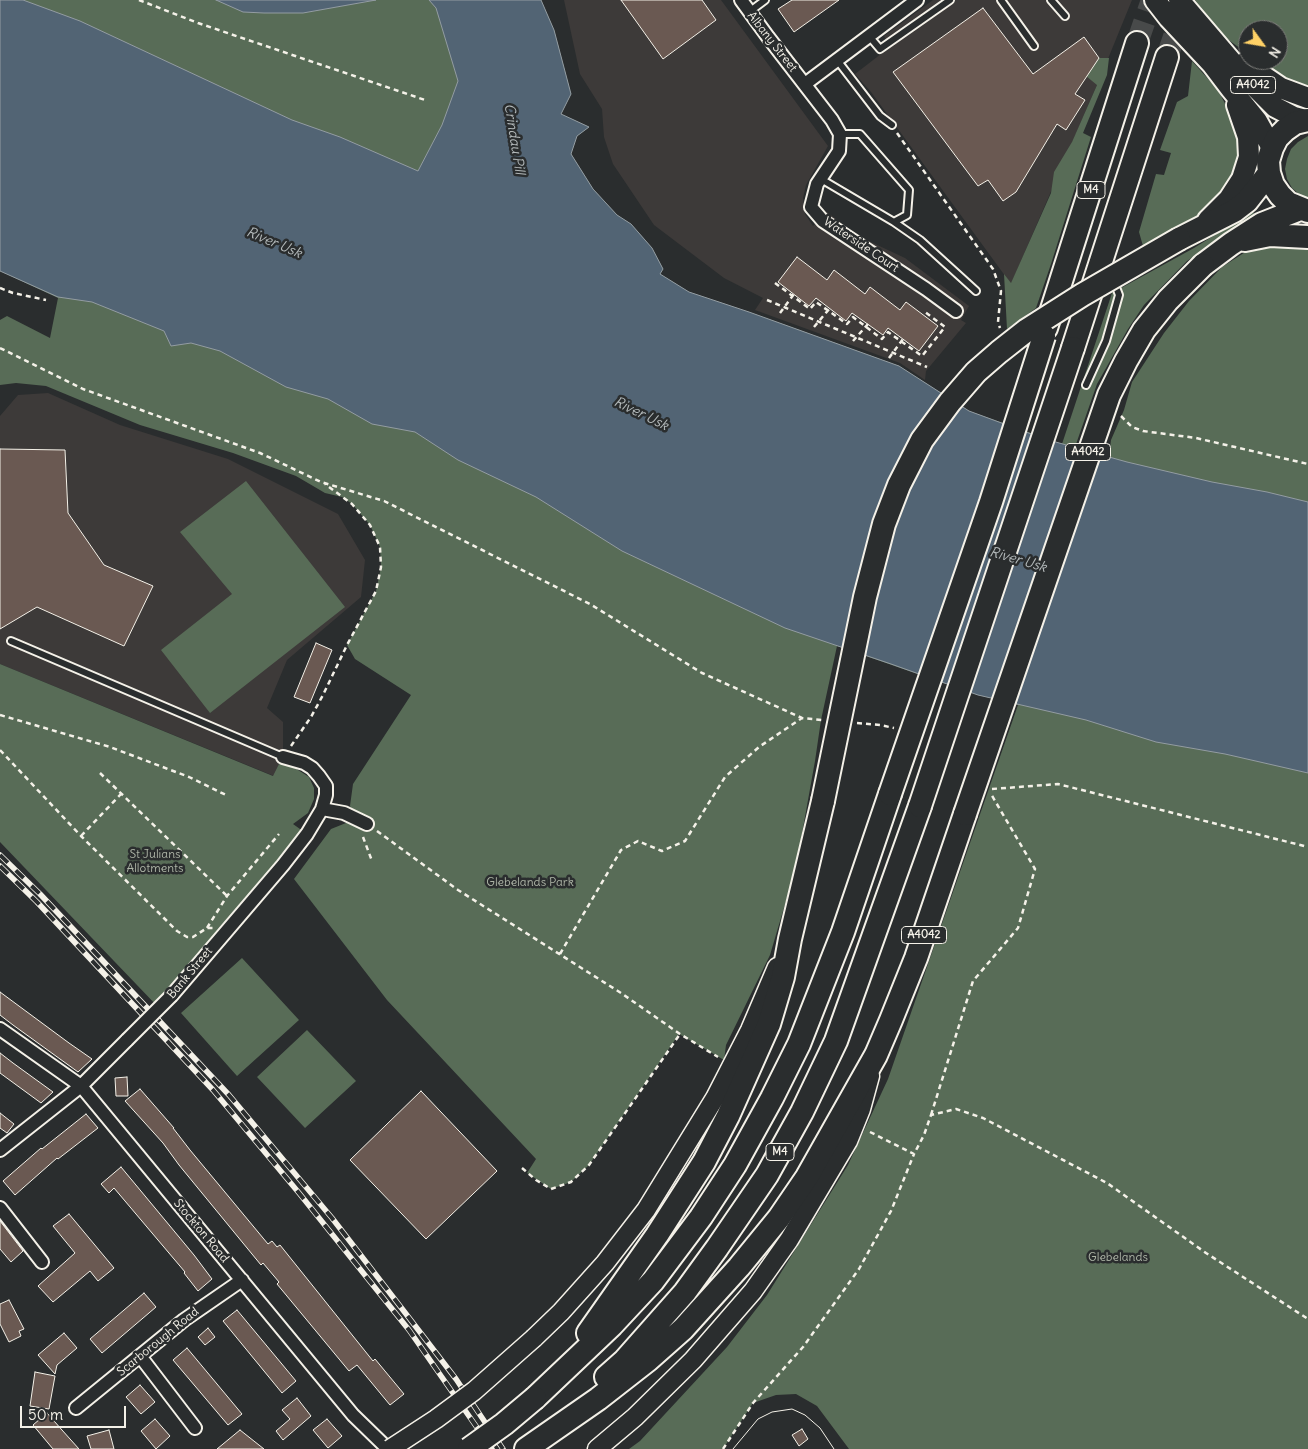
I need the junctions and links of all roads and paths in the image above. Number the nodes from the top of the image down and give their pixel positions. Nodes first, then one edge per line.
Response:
1 (139, 0) edge
2 (741, 0) edge
3 (765, 0) edge
4 (917, 0) edge
5 (950, 0) edge
6 (1001, 0) edge
7 (1051, 0) edge
8 (1155, 0) edge
9 (1179, 0) edge
10 (749, 12) junction
11 (1065, 16) dead end
12 (869, 36) junction
13 (1137, 43) tunnel mouth
14 (1034, 46) dead end
15 (1167, 57) tunnel mouth
16 (837, 60) junction
17 (805, 84) junction
18 (1232, 89) junction
19 (425, 100) dead end
20 (1307, 113) edge
21 (892, 125) joint
22 (840, 134) junction
23 (1272, 148) junction
24 (1269, 173) junction
25 (821, 179) junction
26 (1304, 210) edge
27 (894, 222) junction
28 (1189, 234) junction
29 (1308, 237) edge
30 (1231, 244) junction
31 (1106, 263) junction
32 (775, 283) dead end
33 (0, 288) edge
34 (976, 291) dead end
35 (793, 295) junction
36 (46, 300) dead end
37 (767, 300) dead end
38 (784, 308) junction
39 (829, 310) junction
40 (956, 311) dead end
41 (924, 312) dead end
42 (780, 313) dead end
43 (819, 322) junction
44 (867, 325) junction
45 (814, 328) dead end
46 (1003, 334) dead end
47 (855, 339) junction
48 (902, 340) junction
49 (0, 348) edge
50 (892, 353) junction
51 (889, 358) dead end
52 (927, 367) dead end
53 (1086, 385) dead end
54 (1114, 410) dead end
55 (1308, 464) edge
56 (321, 482) junction
57 (11, 641) dead end
58 (0, 714) edge
59 (802, 718) junction
60 (830, 721) dead end
61 (850, 722) dead end
62 (899, 730) dead end
63 (0, 750) edge
64 (282, 757) junction
65 (100, 773) dead end
66 (121, 794) junction
67 (228, 796) dead end
68 (322, 809) junction
69 (362, 822) junction
70 (279, 834) dead end
71 (81, 836) junction
72 (1308, 847) edge
73 (372, 861) dead end
74 (227, 896) junction
75 (208, 928) junction
76 (223, 934) junction
77 (790, 939) junction
78 (560, 954) junction
79 (0, 1029) edge
80 (680, 1034) junction
81 (876, 1055) junction
82 (724, 1060) dead end
83 (81, 1086) junction
84 (931, 1115) junction
85 (870, 1132) dead end
86 (0, 1150) edge
87 (914, 1154) junction
88 (522, 1168) dead end
89 (0, 1208) edge
90 (42, 1262) dead end
91 (242, 1280) junction
92 (1308, 1319) edge
93 (140, 1356) junction
94 (540, 1394) junction
95 (76, 1408) dead end
96 (195, 1428) dead end
97 (534, 1443) edge
98 (389, 1449) edge
99 (469, 1449) edge
100 (597, 1449) edge
101 (723, 1449) edge

1 - 19 path
2 - 10 street, Albany Street
3 - 10 lane
4 - 12 street
5 - 12 lane
6 - 14 lane
7 - 11 lane
8 - 18 main road, A4042
9 - 20 main road, A4042
10 - 17 street, Albany Street
12 - 16 street
13 - 94 highway, M4, bridge
15 - 31 highway, M4
16 - 17 street
16 - 21 lane
17 - 22 street
18 - 23 main road, A4042
18 - 28 main road, A4042
20 - 23 highway
21 - 46 path
22 - 25 street, Waterside Court
22 - 27 lane
23 - 24 highway
24 - 26 highway
24 - 28 highway, A4042
25 - 27 lane
25 - 40 street, Waterside Court
26 - 30 highway, A4042
27 - 34 lane
28 - 77 highway, A4042, bridge
29 - 30 highway, A4042
30 - 81 highway, A4042, bridge
31 - 53 lane
31 - 97 highway, M4, bridge
32 - 35 path
33 - 36 path
35 - 38 path
35 - 39 path
37 - 38 path
38 - 42 path
38 - 43 path
39 - 43 path
39 - 44 path
41 - 48 path
43 - 45 path
43 - 47 path
44 - 47 path
44 - 48 path
47 - 50 path
48 - 50 path
49 - 56 path
50 - 51 path
50 - 52 path
54 - 55 path
56 - 59 path
56 - 64 path
57 - 64 lane
58 - 67 path
59 - 60 path
59 - 78 path
61 - 62 path
63 - 71 path
64 - 68 street
65 - 66 path
66 - 71 path
66 - 74 path
68 - 69 street
68 - 76 street, Bank Street
69 - 73 path
69 - 78 path
70 - 74 path
71 - 75 path
72 - 84 path
74 - 75 path
75 - 76 path
76 - 83 street, Bank Street, bridge
77 - 94 highway, M4
77 - 98 main road, bridge
78 - 80 path
79 - 83 street, Stockton Road
80 - 82 path
80 - 88 path
81 - 97 highway, M4
81 - 100 main road
83 - 86 street, Bank Street
83 - 91 street, Stockton Road
84 - 87 path
84 - 92 path
85 - 87 path
87 - 101 path
89 - 90 street
91 - 93 street, Scarborough Road
91 - 98 street, Stockton Road
93 - 95 street, Scarborough Road
93 - 96 street
94 - 99 highway, M4, bridge

